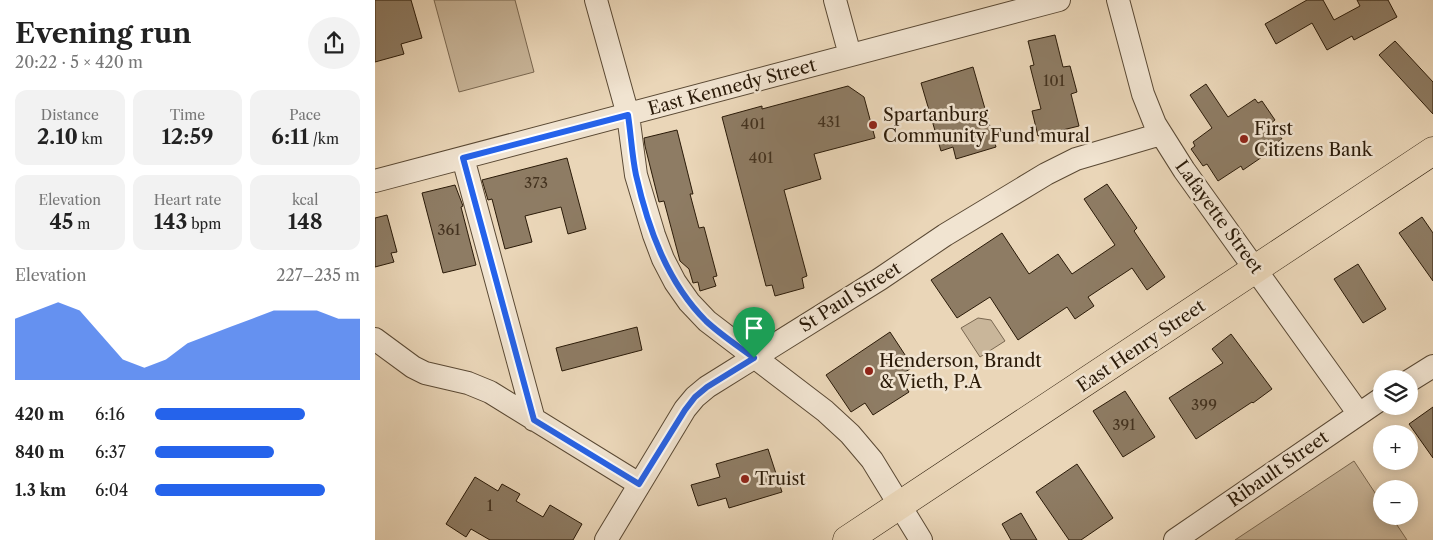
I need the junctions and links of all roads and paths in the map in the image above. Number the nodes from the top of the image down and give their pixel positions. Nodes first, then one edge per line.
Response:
1 (596, 0) edge
2 (835, 0) edge
3 (1059, 0) edge
4 (1118, 0) edge
5 (850, 56) junction
6 (628, 115) junction
7 (1161, 134) junction
8 (1433, 151) edge
9 (463, 158) junction
10 (375, 181) edge
11 (1256, 269) junction
12 (375, 339) edge
13 (754, 358) junction
14 (1433, 366) edge
15 (1418, 376) edge
16 (1373, 404) edge
17 (1359, 414) junction
18 (534, 420) junction
19 (639, 484) junction
20 (901, 505) junction
21 (606, 540) edge
22 (847, 540) edge
23 (921, 540) edge
24 (1175, 540) edge

1 - 6 street
2 - 5 street
3 - 5 street, East Kennedy Street
4 - 7 street, Lafayette Street
5 - 6 street, East Kennedy Street
6 - 9 street, East Kennedy Street
6 - 13 street
7 - 11 street, Lafayette Street
7 - 13 street, St Paul Street
8 - 11 main road, East Henry Street
9 - 10 street, East Kennedy Street
9 - 18 street
11 - 17 street, Lafayette Street
11 - 20 main road, East Henry Street
12 - 18 street
13 - 19 street, St Paul Street
13 - 20 street
14 - 15 street
16 - 17 street, Ribault Street
17 - 24 street, Ribault Street
18 - 19 street
19 - 21 street, St Paul Street
20 - 22 main road, East Henry Street
20 - 23 street

